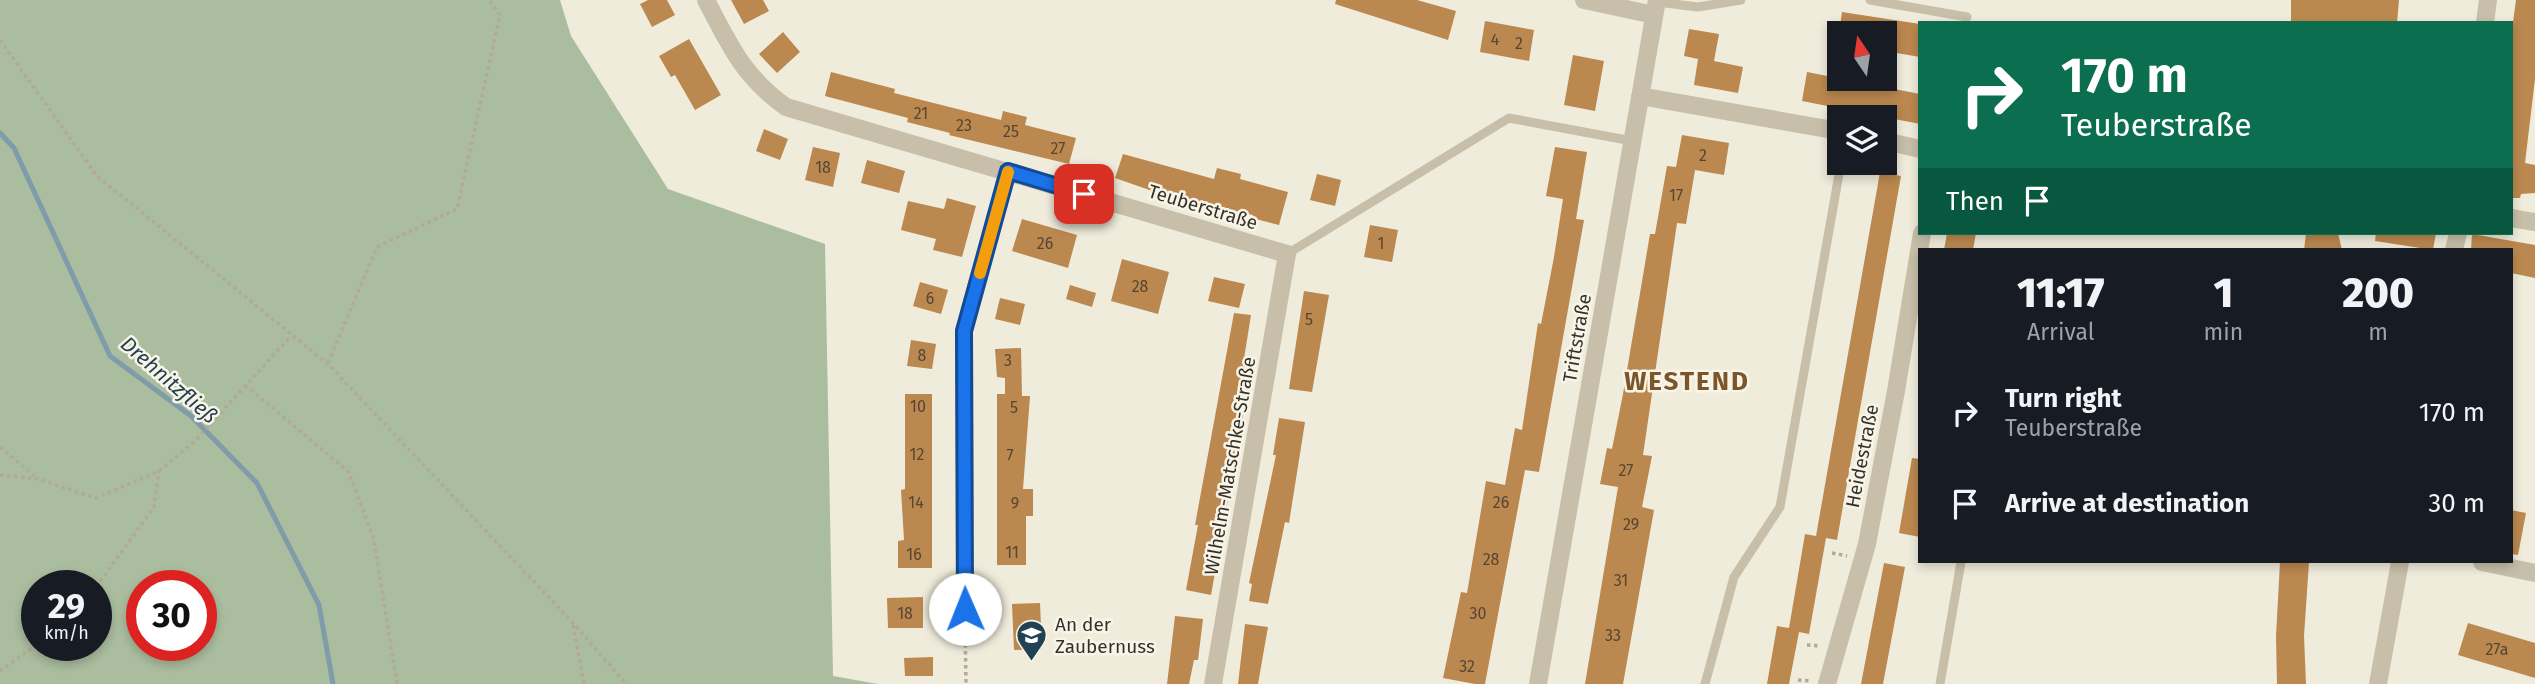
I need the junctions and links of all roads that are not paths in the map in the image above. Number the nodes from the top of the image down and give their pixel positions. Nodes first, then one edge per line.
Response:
1 (706, 0) edge
2 (1584, 0) edge
3 (1741, 0) edge
4 (1870, 0) edge
5 (2488, 0) edge
6 (1656, 6) edge
7 (1966, 18) dead end
8 (2485, 21) edge
9 (1640, 96) junction
10 (1827, 129) edge
11 (1632, 141) junction
12 (1897, 144) edge
13 (1918, 149) edge
14 (1008, 171) junction
15 (1839, 175) edge
16 (2513, 218) edge
17 (2535, 222) edge
18 (1287, 254) junction
19 (1918, 257) edge
20 (1961, 563) edge
21 (2400, 563) edge
22 (2487, 563) edge
23 (2535, 573) edge
24 (965, 609) road end
25 (1213, 684) edge
26 (1538, 684) edge
27 (1705, 684) edge
28 (1827, 684) edge
29 (1940, 684) edge
30 (2378, 684) edge

1 - 14 street, Teuberstraße
2 - 6 street
3 - 6 lane
4 - 7 lane
5 - 8 street
6 - 9 street, Triftstraße
9 - 10 street
9 - 11 street, Triftstraße
11 - 18 lane
11 - 26 street, Triftstraße
12 - 13 street
14 - 18 street, Teuberstraße
14 - 24 street
15 - 27 lane
16 - 17 street
18 - 25 street, Wilhelm-Matschke-Straße
19 - 28 street, Heidestraße
20 - 29 lane
21 - 30 street
22 - 23 street

